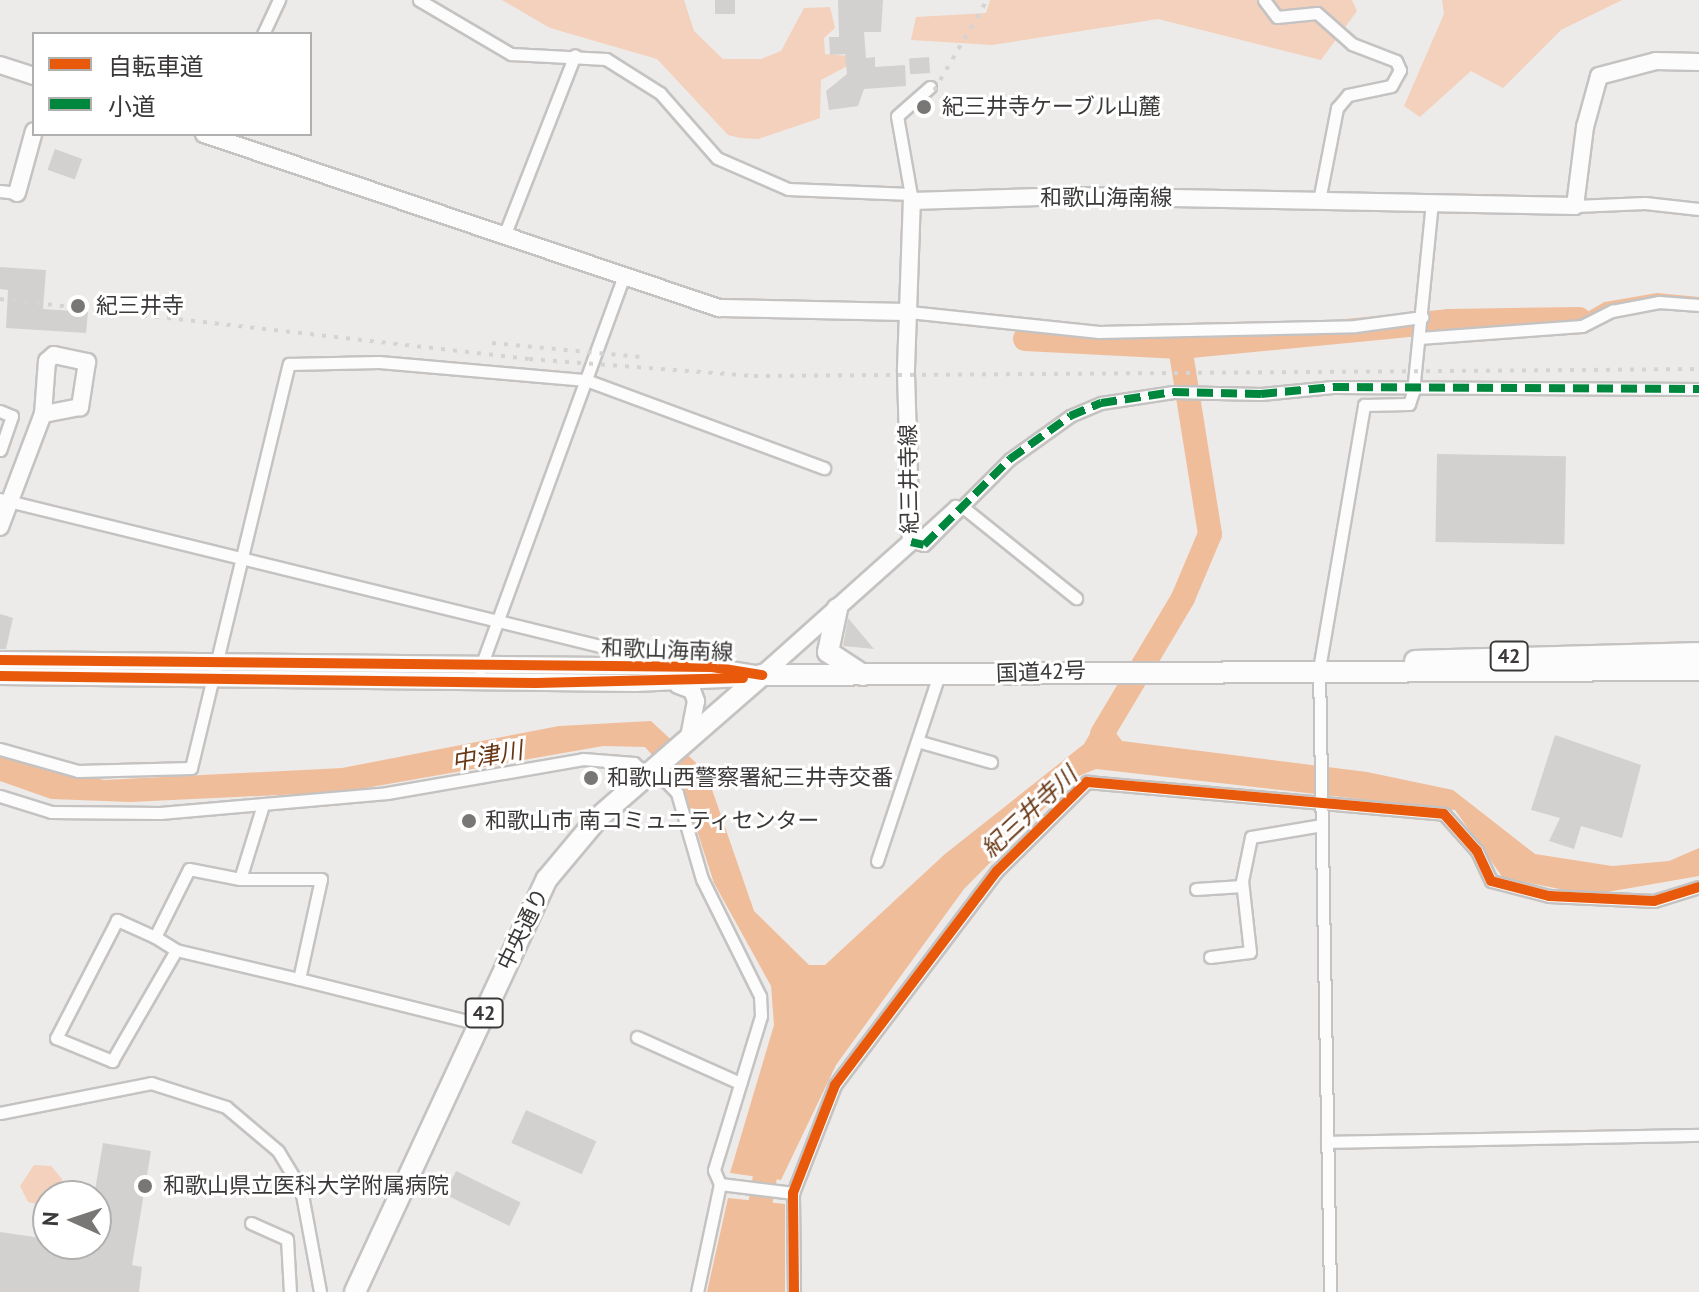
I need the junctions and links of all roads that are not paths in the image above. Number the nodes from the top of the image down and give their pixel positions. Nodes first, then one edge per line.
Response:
1 (279, 0) edge
2 (419, 0) edge
3 (1264, 0) edge
4 (264, 32) edge
5 (575, 55) junction
6 (1699, 62) edge
7 (0, 65) edge
8 (32, 75) edge
9 (930, 87) dead end
10 (32, 136) edge
11 (216, 136) edge
12 (8, 192) edge
13 (912, 198) junction
14 (1319, 201) junction
15 (1432, 203) junction
16 (1575, 206) junction
17 (1699, 209) edge
18 (504, 236) junction
19 (623, 278) junction
20 (1699, 305) edge
21 (909, 312) junction
22 (1422, 317) junction
23 (1419, 338) junction
24 (586, 380) junction
25 (1699, 389) edge
26 (1413, 392) junction
27 (0, 411) edge
28 (43, 414) dead end
29 (0, 450) edge
30 (824, 468) dead end
31 (5, 500) edge
32 (964, 508) junction
33 (0, 527) edge
34 (912, 538) junction
35 (244, 557) junction
36 (1076, 598) dead end
37 (837, 609) junction
38 (495, 619) junction
39 (1699, 653) edge
40 (0, 660) edge
41 (634, 667) junction
42 (1319, 669) junction
43 (1699, 670) edge
44 (215, 671) junction
45 (480, 674) junction
46 (762, 675) junction
47 (939, 675) junction
48 (0, 676) edge
49 (867, 677) junction
50 (664, 683) junction
51 (917, 741) junction
52 (688, 742) junction
53 (0, 749) edge
54 (991, 762) dead end
55 (654, 771) junction
56 (0, 796) edge
57 (1321, 799) junction
58 (262, 808) junction
59 (1322, 825) junction
60 (877, 861) dead end
61 (240, 879) junction
62 (1242, 886) junction
63 (1699, 887) edge
64 (1196, 889) dead end
65 (155, 937) junction
66 (176, 950) junction
67 (1210, 957) dead end
68 (299, 979) junction
69 (479, 1024) junction
70 (637, 1037) dead end
71 (740, 1083) junction
72 (0, 1113) edge
73 (1699, 1135) edge
74 (1327, 1142) junction
75 (723, 1184) junction
76 (789, 1193) junction
77 (251, 1223) dead end
78 (368, 1265) junction
79 (290, 1292) edge
80 (320, 1292) edge
81 (355, 1292) edge
82 (369, 1292) edge
83 (697, 1292) edge
84 (794, 1292) edge
85 (1330, 1292) edge

1 - 4 street
2 - 5 street
3 - 14 street
5 - 13 street
5 - 18 street
6 - 16 main road
7 - 8 main road
9 - 13 street
10 - 12 main road
11 - 18 main road
13 - 14 main road, 和歌山海南線
13 - 21 main road
14 - 15 main road, 和歌山海南線
15 - 16 main road, 和歌山海南線
15 - 22 street
16 - 17 street
18 - 19 main road
19 - 21 main road
19 - 24 street
20 - 23 street
21 - 22 street
21 - 34 main road, 紀三井寺線
22 - 23 street
23 - 26 street
24 - 30 street
24 - 35 street
24 - 38 street
25 - 26 street
26 - 32 street
26 - 42 street
27 - 29 street
28 - 31 main road
31 - 33 main road
31 - 35 street
32 - 34 street
32 - 36 street
34 - 37 main road, 紀三井寺線
35 - 38 street
35 - 44 street
37 - 46 main road, 紀三井寺線
37 - 49 highway
38 - 41 street
38 - 45 street
39 - 42 highway, 国道42号 / 42
40 - 44 main road, 和歌山海南線
41 - 45 main road, 和歌山海南線
41 - 46 main road, 和歌山海南線
42 - 43 highway, 国道42号 / 42
42 - 47 highway, 国道42号 / 42
42 - 57 street
44 - 45 main road, 和歌山海南線
44 - 48 main road, 和歌山海南線
44 - 53 street
45 - 50 main road, 和歌山海南線
46 - 49 highway, 国道42号 / 42
46 - 50 main road, 和歌山海南線
46 - 52 highway, 中央通り / 42
47 - 49 highway, 国道42号 / 42
47 - 51 street
50 - 52 main road
51 - 54 street
51 - 60 street
52 - 55 highway, 中央通り / 42
55 - 58 street
55 - 69 highway, 中央通り / 42
55 - 71 street
56 - 58 street
57 - 59 street
57 - 63 street
57 - 76 street
58 - 61 street
59 - 62 street
59 - 74 street
61 - 65 street
61 - 68 street
62 - 64 street
62 - 67 street
65 - 66 street
65 - 66 street
66 - 68 street
68 - 69 street
69 - 78 highway, 中央通り / 42
70 - 71 street
71 - 75 street
72 - 80 street
73 - 74 street
74 - 85 street
75 - 76 street
75 - 83 street
76 - 84 street
77 - 79 street
78 - 81 highway, 中央通り / 42
78 - 82 street

